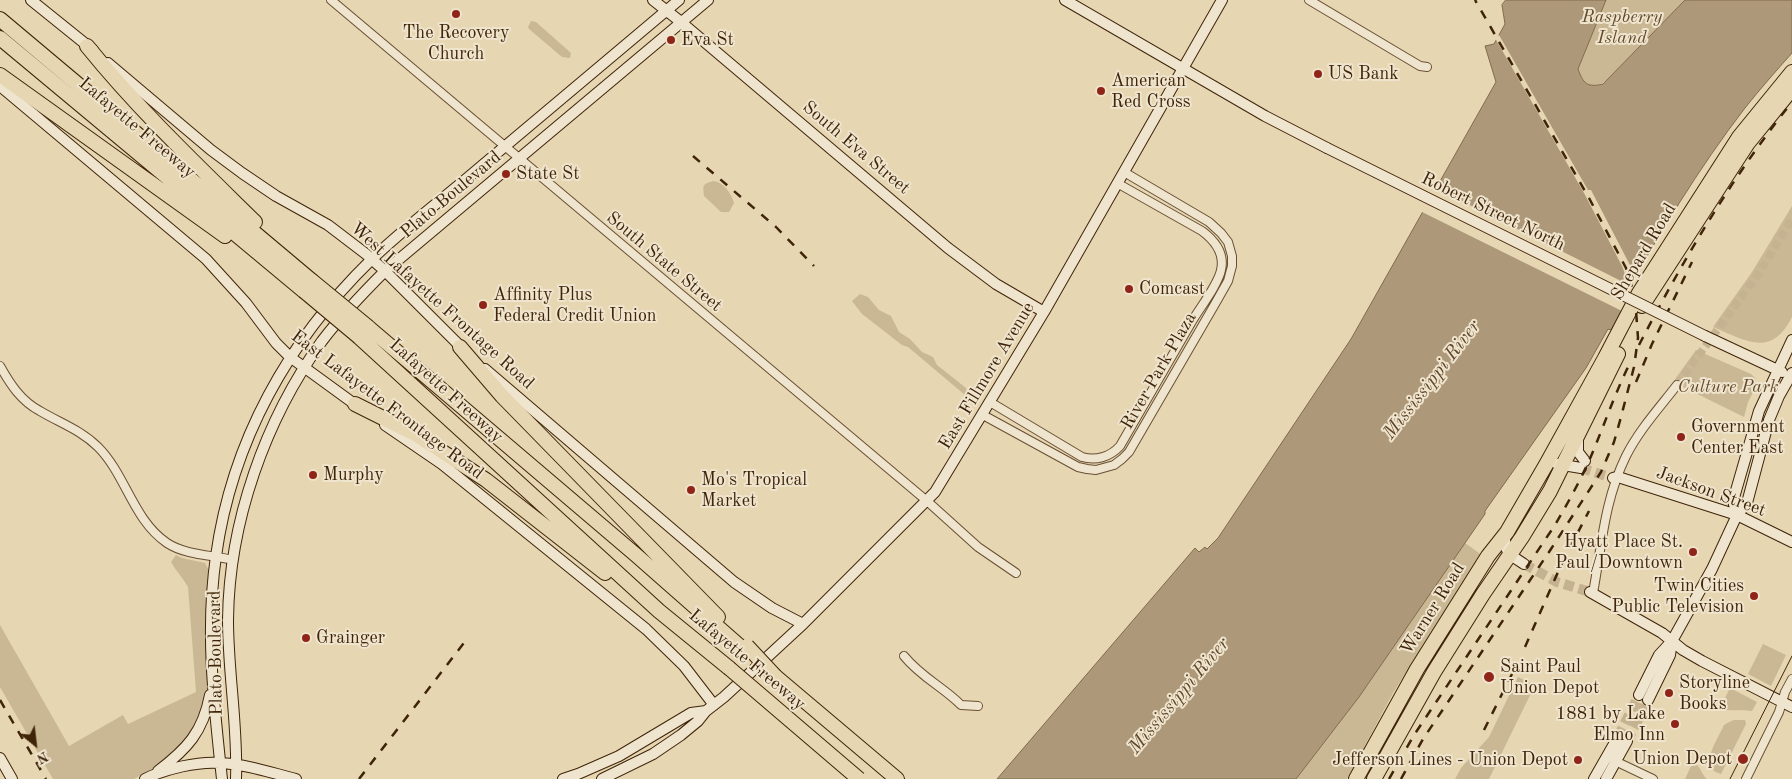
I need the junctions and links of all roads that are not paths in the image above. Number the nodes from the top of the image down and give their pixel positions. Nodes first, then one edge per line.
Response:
1 (31, 0) edge
2 (331, 0) edge
3 (653, 0) edge
4 (679, 0) edge
5 (708, 0) edge
6 (1065, 0) edge
7 (1222, 0) edge
8 (1308, 0) edge
9 (666, 11) junction
10 (0, 19) edge
11 (681, 22) junction
12 (0, 38) edge
13 (87, 46) junction
14 (1427, 67) dead end
15 (1183, 69) junction
16 (1792, 72) edge
17 (0, 75) edge
18 (0, 86) edge
19 (1792, 89) edge
20 (505, 147) junction
21 (519, 159) junction
22 (1124, 172) junction
23 (1117, 183) junction
24 (372, 259) junction
25 (385, 270) junction
26 (305, 283) junction
27 (1044, 312) junction
28 (364, 332) junction
29 (1792, 340) edge
30 (460, 347) junction
31 (290, 357) junction
32 (0, 366) edge
33 (304, 368) junction
34 (1777, 370) junction
35 (1791, 375) edge
36 (1677, 384) tunnel mouth
37 (990, 402) junction
38 (356, 404) junction
39 (983, 414) junction
40 (1579, 434) junction
41 (1547, 463) junction
42 (1564, 465) junction
43 (1615, 476) junction
44 (927, 502) junction
45 (1737, 515) junction
46 (1507, 532) junction
47 (1792, 542) edge
48 (1510, 555) junction
49 (216, 556) junction
50 (233, 560) junction
51 (1524, 564) tunnel mouth
52 (1016, 574) dead end
53 (1592, 592) joint
54 (659, 611) junction
55 (803, 624) junction
56 (1672, 641) junction
57 (745, 648) junction
58 (904, 656) dead end
59 (1792, 679) edge
60 (212, 684) junction
61 (1644, 697) tunnel mouth
62 (1782, 701) junction
63 (978, 706) dead end
64 (1792, 707) edge
65 (710, 708) junction
66 (0, 758) edge
67 (1616, 761) junction
68 (220, 762) junction
69 (1602, 764) junction
70 (236, 765) junction
71 (149, 777) edge
72 (12, 779) edge
73 (222, 779) edge
74 (236, 779) edge
75 (296, 779) edge
76 (563, 779) edge
77 (602, 779) edge
78 (859, 779) edge
79 (897, 779) edge
80 (1356, 779) edge
81 (1374, 779) edge
82 (1594, 779) edge
83 (1606, 779) edge
84 (1652, 779) edge
85 (1746, 779) edge

1 - 13 main road, West Lafayette Frontage Road
2 - 20 street, South State Street
3 - 9 main road, South Eva Street
4 - 9 main road, Plato Boulevard
5 - 11 main road, Plato Boulevard
6 - 15 main road, Robert Street North
7 - 15 main road, East Fillmore Avenue
8 - 14 street
9 - 11 main road, South Eva Street
9 - 20 main road, Plato Boulevard
10 - 26 highway, Lafayette Freeway
11 - 21 main road, Plato Boulevard
11 - 27 main road, South Eva Street
12 - 26 highway, Lafayette Freeway
13 - 24 main road, West Lafayette Frontage Road
13 - 26 highway
15 - 22 main road, East Fillmore Avenue
15 - 34 main road, Robert Street North, bridge
16 - 41 highway, Shepard Road
17 - 26 highway
18 - 31 main road, East Lafayette Frontage Road
19 - 40 highway, Shepard Road
20 - 21 street, South State Street
20 - 24 main road, Plato Boulevard
21 - 25 main road, Plato Boulevard
21 - 44 street, South State Street
22 - 23 main road, East Fillmore Avenue
22 - 39 street, River Park Plaza
23 - 27 main road, East Fillmore Avenue
23 - 37 street, River Park Plaza
24 - 25 main road, West Lafayette Frontage Road
24 - 31 main road, Plato Boulevard
25 - 30 main road, West Lafayette Frontage Road
25 - 33 main road, Plato Boulevard
26 - 28 highway, Lafayette Freeway, bridge
27 - 37 main road, East Fillmore Avenue
28 - 54 highway, Lafayette Freeway
28 - 57 highway, Lafayette Freeway
29 - 34 main road
30 - 55 main road, West Lafayette Frontage Road
30 - 57 highway
31 - 33 main road, East Lafayette Frontage Road
31 - 49 main road, Plato Boulevard
32 - 49 street
33 - 38 main road, East Lafayette Frontage Road
33 - 50 main road, Plato Boulevard
34 - 35 main road, Robert Street North
34 - 45 main road
35 - 45 main road
36 - 43 street
37 - 39 main road, East Fillmore Avenue
38 - 54 highway
38 - 65 main road, East Lafayette Frontage Road
39 - 44 main road, East Fillmore Avenue
40 - 42 highway, Shepard Road
40 - 42 main road
41 - 42 main road
41 - 46 highway, Warner Road
42 - 48 highway, Warner Road
43 - 45 main road, Jackson Street
43 - 53 street
44 - 52 street, South State Street
44 - 55 main road, East Fillmore Avenue
45 - 47 main road, Jackson Street
45 - 56 main road
46 - 48 main road
46 - 80 highway, Warner Road
48 - 51 main road
48 - 81 highway, Warner Road
49 - 50 street
49 - 60 main road, Plato Boulevard
50 - 70 main road, Plato Boulevard
53 - 56 main road
54 - 78 highway, Lafayette Freeway, bridge
55 - 65 main road, East Fillmore Avenue
56 - 61 main road
56 - 62 main road
57 - 79 highway, Lafayette Freeway, bridge
58 - 63 street
59 - 62 street
60 - 68 main road, Plato Boulevard
60 - 71 main road
62 - 64 main road
62 - 85 street
65 - 76 main road, East Fillmore Avenue
65 - 77 main road, East Fillmore Avenue
66 - 72 main road
67 - 69 street
67 - 69 main road
67 - 83 main road
67 - 84 street
68 - 70 main road
68 - 71 main road
68 - 73 main road, Plato Boulevard
69 - 82 main road
70 - 74 main road, Plato Boulevard
70 - 75 main road

